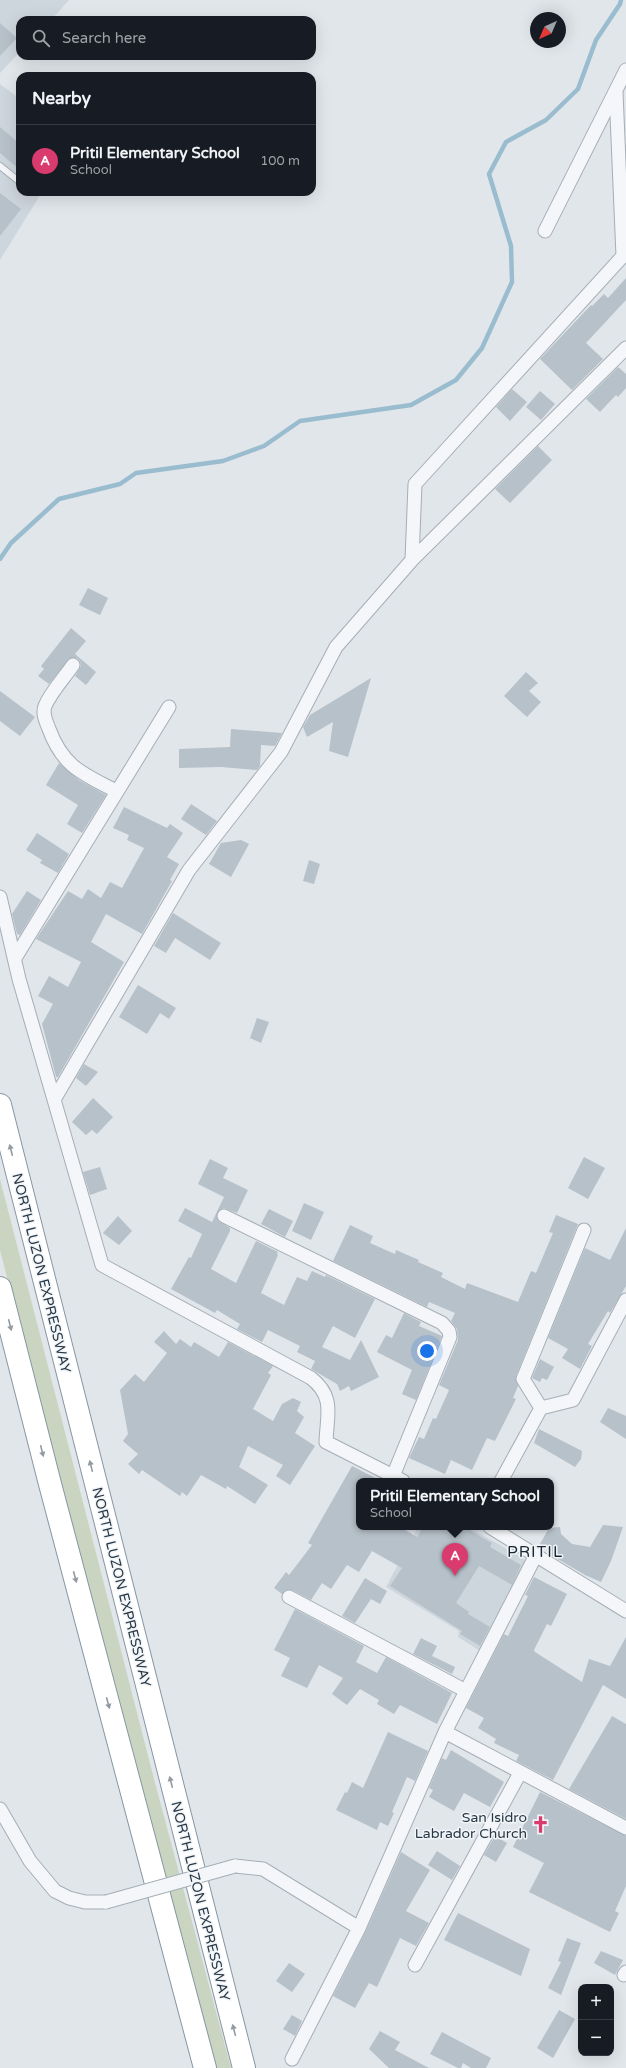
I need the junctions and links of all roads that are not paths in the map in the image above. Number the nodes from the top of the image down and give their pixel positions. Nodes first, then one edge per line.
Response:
1 (626, 70) edge
2 (616, 92) junction
3 (0, 166) edge
4 (16, 179) edge
5 (545, 231) dead end
6 (626, 348) edge
7 (412, 560) junction
8 (73, 665) dead end
9 (169, 707) dead end
10 (116, 791) junction
11 (0, 897) edge
12 (15, 958) junction
13 (55, 1098) junction
14 (0, 1105) edge
15 (224, 1216) dead end
16 (584, 1230) dead end
17 (0, 1288) edge
18 (626, 1300) edge
19 (541, 1408) junction
20 (398, 1478) edge
21 (503, 1478) edge
22 (495, 1530) edge
23 (536, 1555) junction
24 (289, 1597) dead end
25 (626, 1611) edge
26 (466, 1691) junction
27 (445, 1732) junction
28 (520, 1773) junction
29 (1, 1812) edge
30 (626, 1828) edge
31 (359, 1928) junction
32 (415, 1965) dead end
33 (292, 2058) dead end
34 (205, 2068) edge
35 (244, 2068) edge

1 - 2 street
2 - 5 street
2 - 7 street
3 - 4 lane
6 - 7 street
7 - 13 street
8 - 10 street
9 - 10 street
10 - 12 street
11 - 12 street
12 - 13 street
13 - 20 street
35 -> 14 highway, NORTH LUZON EXPRESSWAY
15 - 20 street
16 - 19 street
17 -> 34 highway
18 - 19 street
19 - 21 street
22 - 23 street
23 - 25 street
23 - 26 street
24 - 26 street
26 - 27 street
27 - 28 street
27 - 31 street
28 - 30 street
28 - 32 street
29 - 31 street, bridge
31 - 33 street

